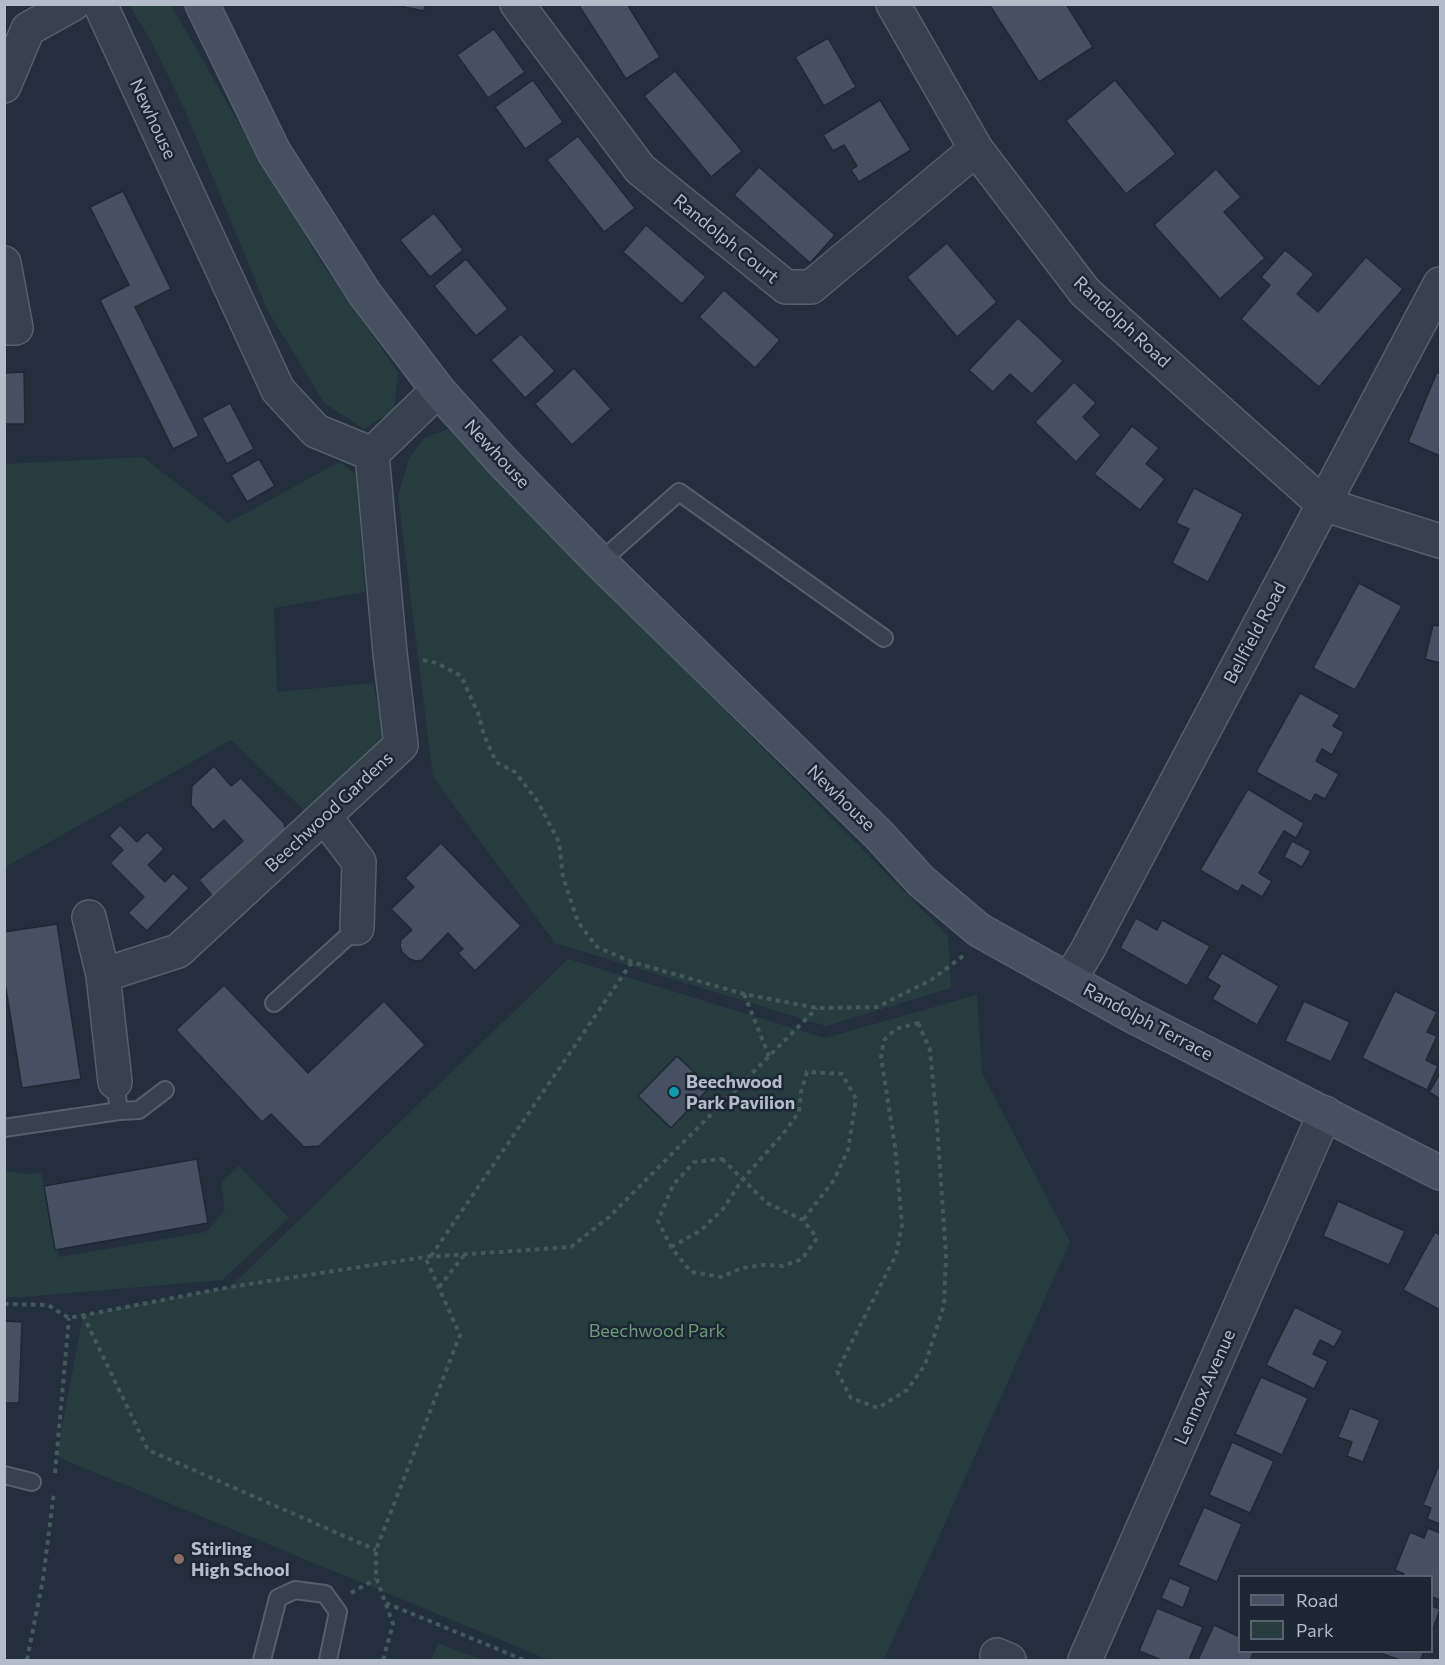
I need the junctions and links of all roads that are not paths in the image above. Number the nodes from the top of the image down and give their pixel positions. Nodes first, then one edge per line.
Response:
1 (72, 4) edge
2 (100, 4) edge
3 (202, 4) edge
4 (517, 4) edge
5 (893, 4) edge
6 (4, 86) edge
7 (976, 149) junction
8 (4, 263) edge
9 (1440, 284) edge
10 (4, 328) edge
11 (438, 390) junction
12 (372, 454) junction
13 (1323, 504) junction
14 (1440, 541) edge
15 (600, 562) junction
16 (884, 638) dead end
17 (324, 816) junction
18 (880, 836) joint
19 (89, 917) dead end
20 (357, 928) joint
21 (103, 975) junction
22 (1069, 980) junction
23 (274, 1003) dead end
24 (165, 1090) dead end
25 (117, 1097) junction
26 (1325, 1113) junction
27 (4, 1128) edge
28 (1440, 1173) edge
29 (4, 1475) edge
30 (32, 1482) dead end
31 (262, 1660) edge
32 (327, 1660) edge
33 (1085, 1660) edge

1 - 6 street
2 - 12 street, Newhouse
3 - 11 main road, Newhouse
4 - 7 street, Randolph Court
5 - 7 street, Randolph Road
7 - 13 street, Randolph Road
8 - 10 street
9 - 13 street, Bellfield Road
11 - 12 street
11 - 15 main road, Newhouse
12 - 17 street, Beechwood Gardens
13 - 14 street, Randolph Road
13 - 22 street, Bellfield Road
15 - 16 lane
15 - 18 main road, Newhouse
17 - 20 street
17 - 21 street, Beechwood Gardens
18 - 22 main road, Randolph Terrace
19 - 21 street
20 - 23 lane
21 - 25 street
22 - 26 main road, Randolph Terrace
24 - 25 lane
25 - 27 lane
26 - 28 main road, Randolph Terrace
26 - 33 street, Lennox Avenue
29 - 30 lane
31 - 32 lane

